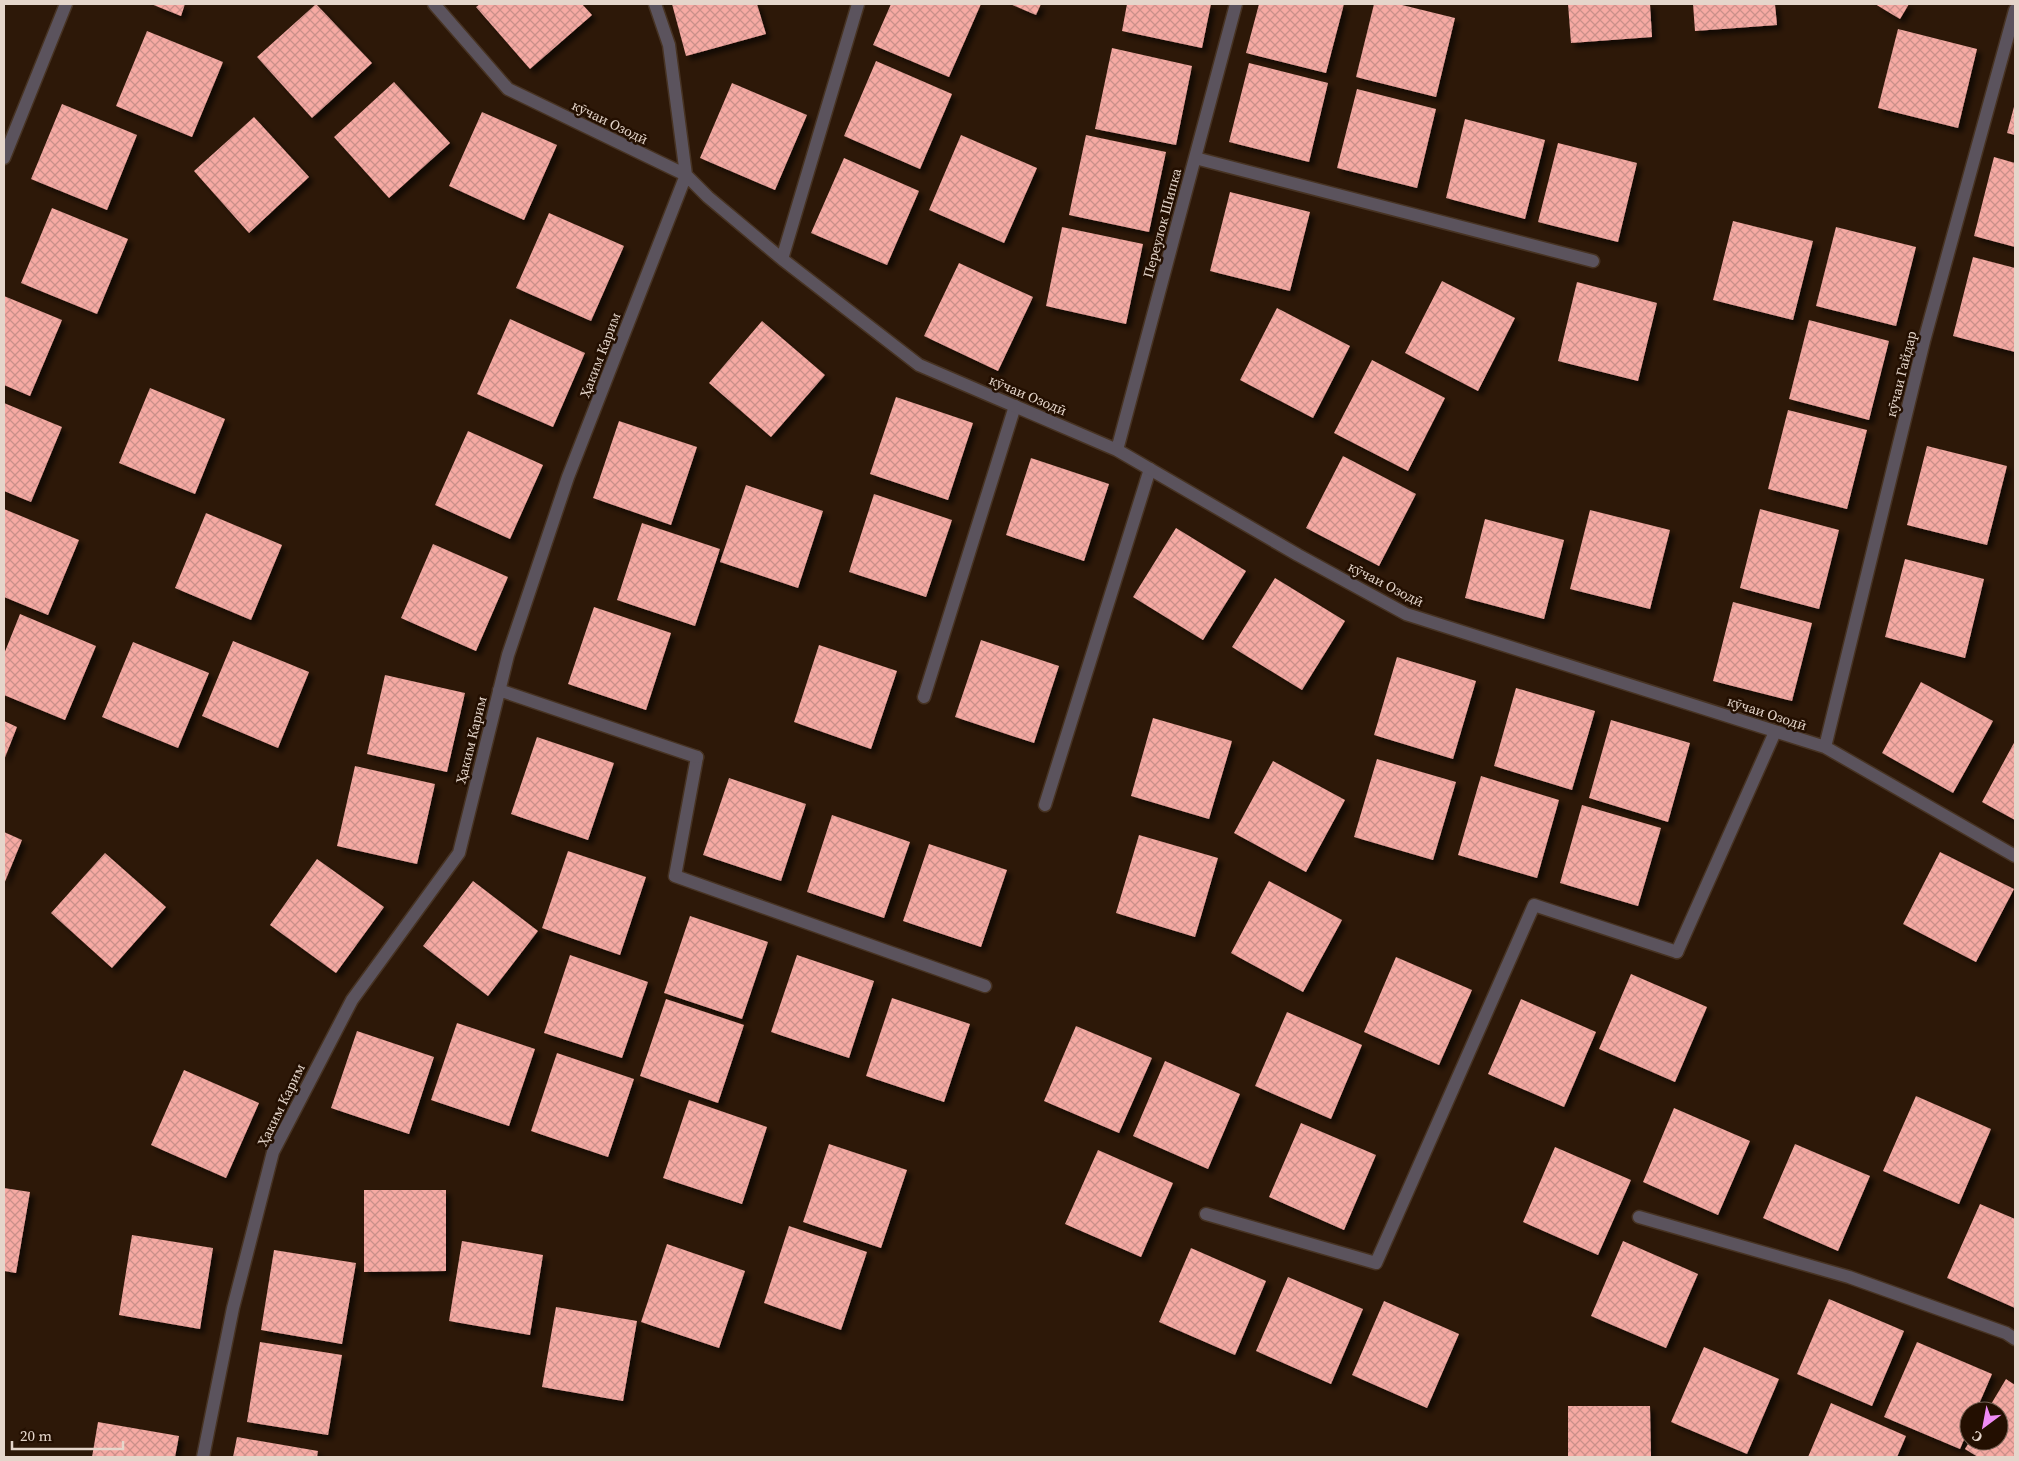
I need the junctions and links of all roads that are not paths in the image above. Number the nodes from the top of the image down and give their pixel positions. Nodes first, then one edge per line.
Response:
1 (66, 4) edge
2 (434, 4) edge
3 (655, 4) edge
4 (858, 4) edge
5 (1236, 4) edge
6 (2015, 10) edge
7 (4, 158) edge
8 (1195, 158) junction
9 (686, 175) junction
10 (782, 259) junction
11 (1593, 261) dead end
12 (1015, 406) junction
13 (1117, 450) junction
14 (1150, 469) junction
15 (499, 690) junction
16 (924, 697) dead end
17 (1775, 732) junction
18 (1825, 747) junction
19 (1045, 805) dead end
20 (2015, 856) edge
21 (985, 986) dead end
22 (1206, 1214) dead end
23 (1639, 1217) dead end
24 (2015, 1339) edge
25 (203, 1457) edge

1 - 7 street
2 - 9 street, кӯчаи Озодӣ
3 - 9 street, Ҳаким Карим
4 - 10 street
5 - 8 street, Переулок Шипка
6 - 18 street, кӯчаи Гайдар
8 - 11 street
8 - 13 street, Переулок Шипка
9 - 10 street, кӯчаи Озодӣ
9 - 15 street, Ҳаким Карим
10 - 12 street, кӯчаи Озодӣ
12 - 13 street, кӯчаи Озодӣ
12 - 16 street
13 - 14 street, кӯчаи Озодӣ
14 - 17 street, кӯчаи Озодӣ
14 - 19 street
15 - 21 street
15 - 25 street, Ҳаким Карим
17 - 18 street, кӯчаи Озодӣ
17 - 22 street
18 - 20 street, кӯчаи Озодӣ
23 - 24 street

